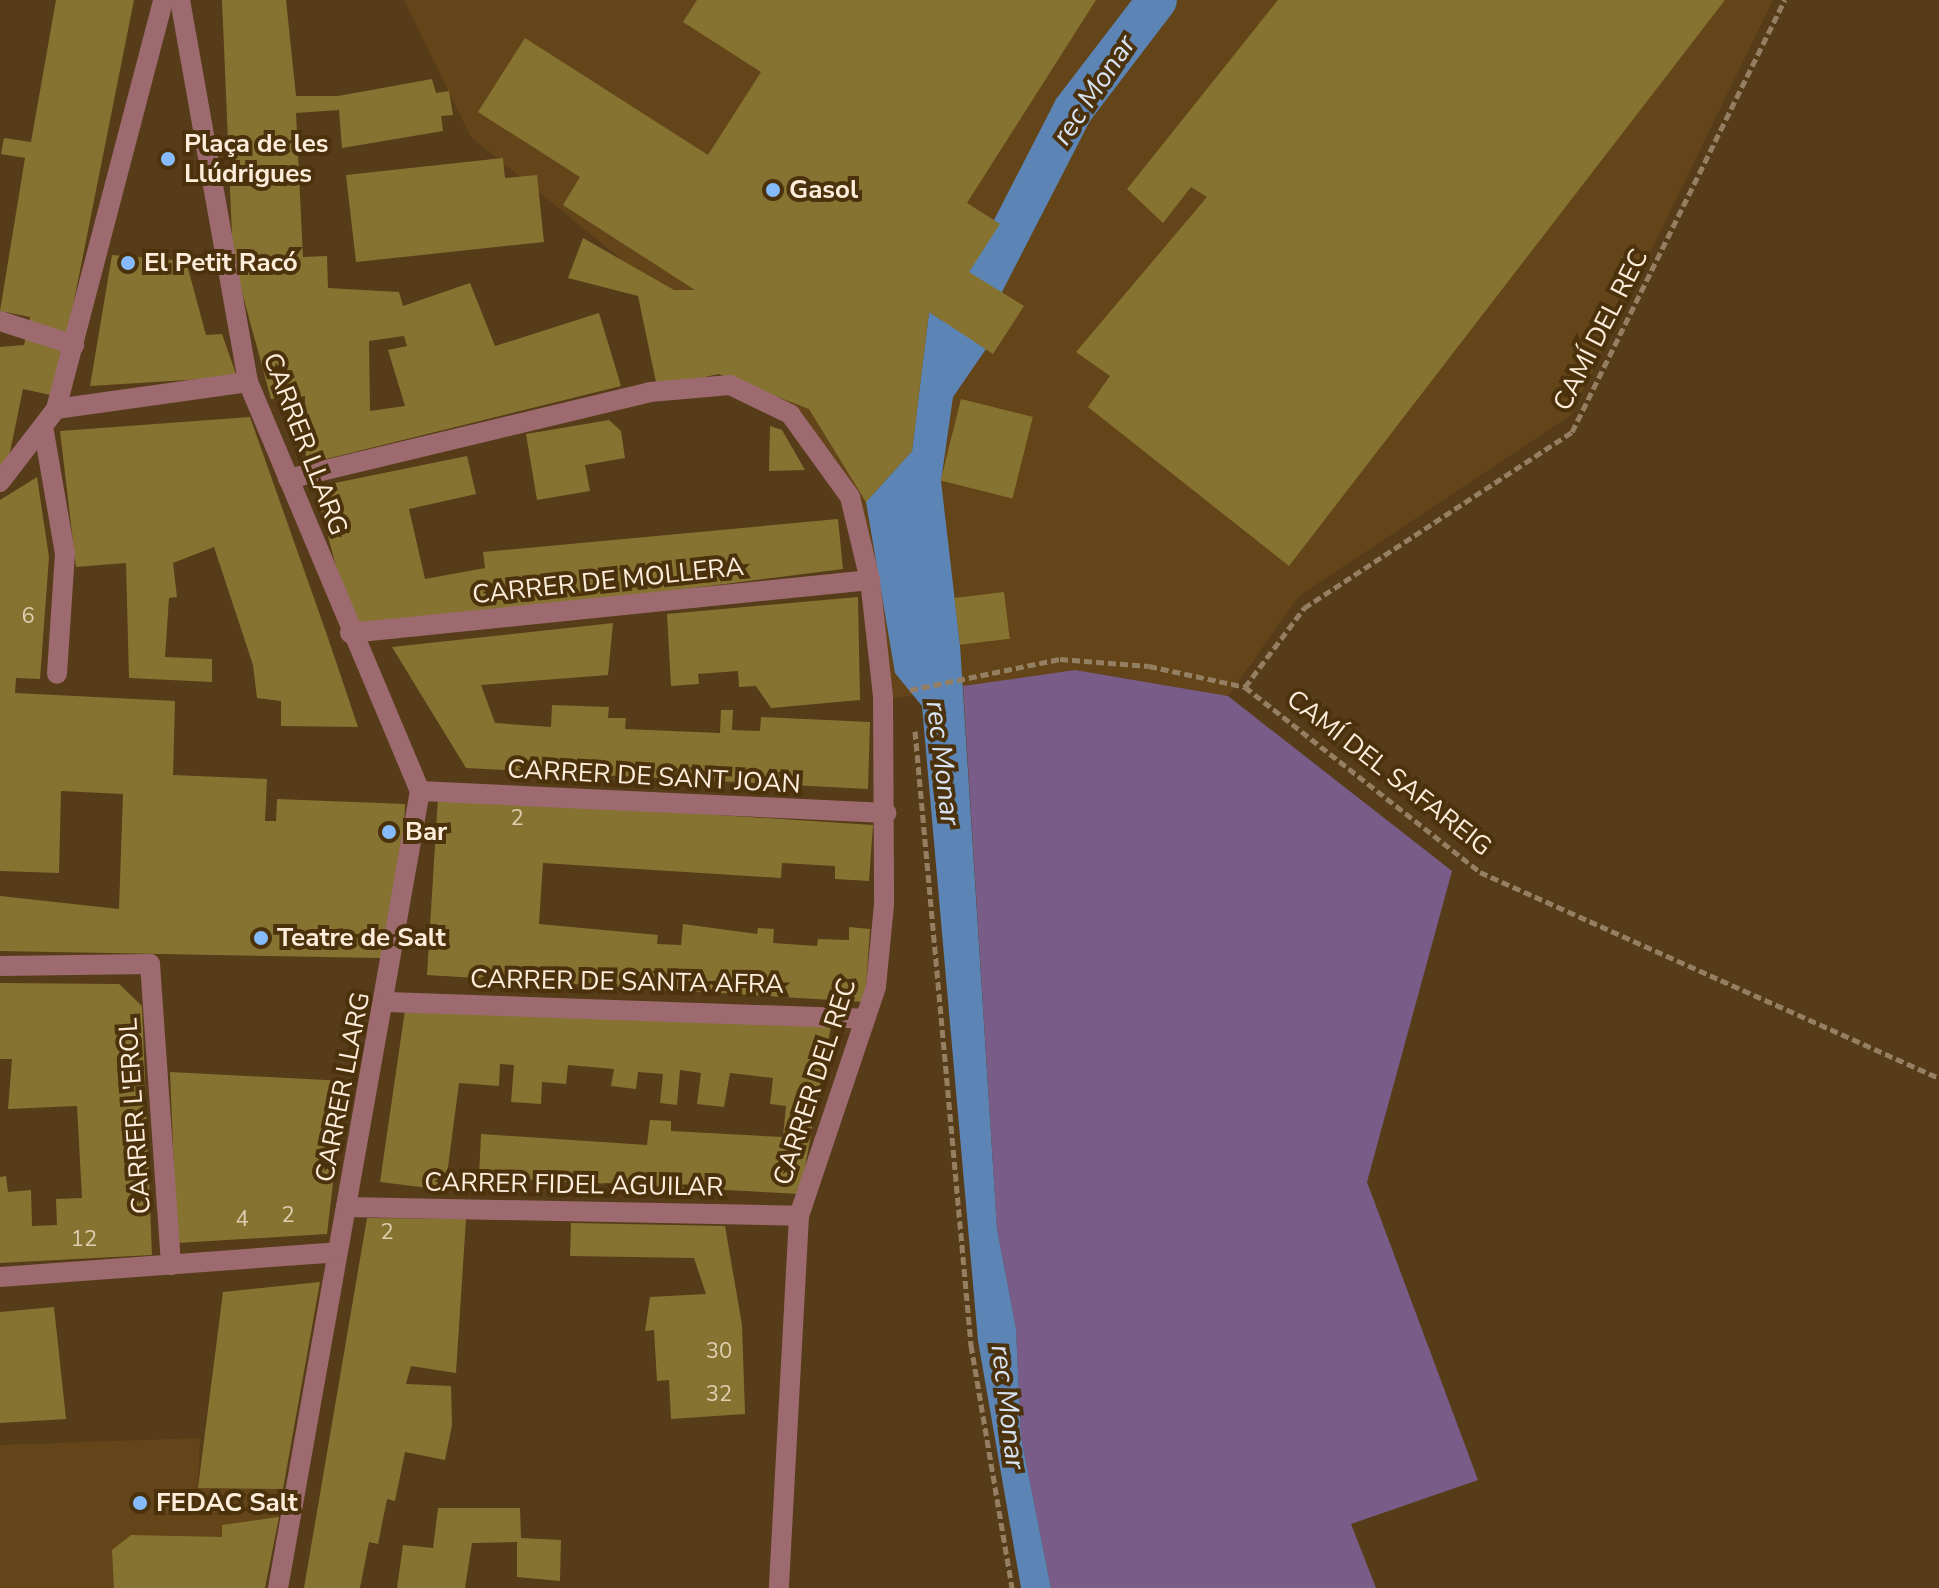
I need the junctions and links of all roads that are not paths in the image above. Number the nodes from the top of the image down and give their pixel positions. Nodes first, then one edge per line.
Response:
1 (163, 0) edge
2 (180, 0) edge
3 (0, 321) edge
4 (74, 345) junction
5 (248, 382) junction
6 (56, 409) junction
7 (44, 432) junction
8 (288, 479) junction
9 (0, 482) edge
10 (870, 580) junction
11 (350, 633) junction
12 (57, 674) dead end
13 (420, 791) junction
14 (886, 813) junction
15 (0, 966) edge
16 (387, 1002) junction
17 (865, 1019) junction
18 (346, 1207) junction
19 (799, 1216) junction
20 (337, 1252) junction
21 (171, 1265) junction
22 (0, 1277) edge
23 (278, 1588) edge
24 (779, 1588) edge

1 - 4 street
2 - 5 street, CARRER LLARG
3 - 4 street
4 - 6 street
5 - 6 street
5 - 8 street, CARRER LLARG
6 - 7 street
7 - 9 street
7 - 12 street
8 - 10 street, CARRER DEL REC
8 - 11 street, CARRER LLARG
10 - 11 street, CARRER DE MOLLERA
10 - 14 street, CARRER DEL REC
11 - 13 street, CARRER LLARG
13 - 14 street, CARRER DE SANT JOAN
13 - 16 street, CARRER LLARG
14 - 17 street, CARRER DEL REC
15 - 21 street, CARRER L'EROL
16 - 17 street, CARRER DE SANTA AFRA
16 - 18 street, CARRER LLARG
17 - 19 street, CARRER DEL REC
18 - 19 street, CARRER FIDEL AGUILAR
18 - 20 street, CARRER LLARG
19 - 24 street, CARRER DEL REC
20 - 21 street
20 - 23 street, CARRER LLARG
21 - 22 street

